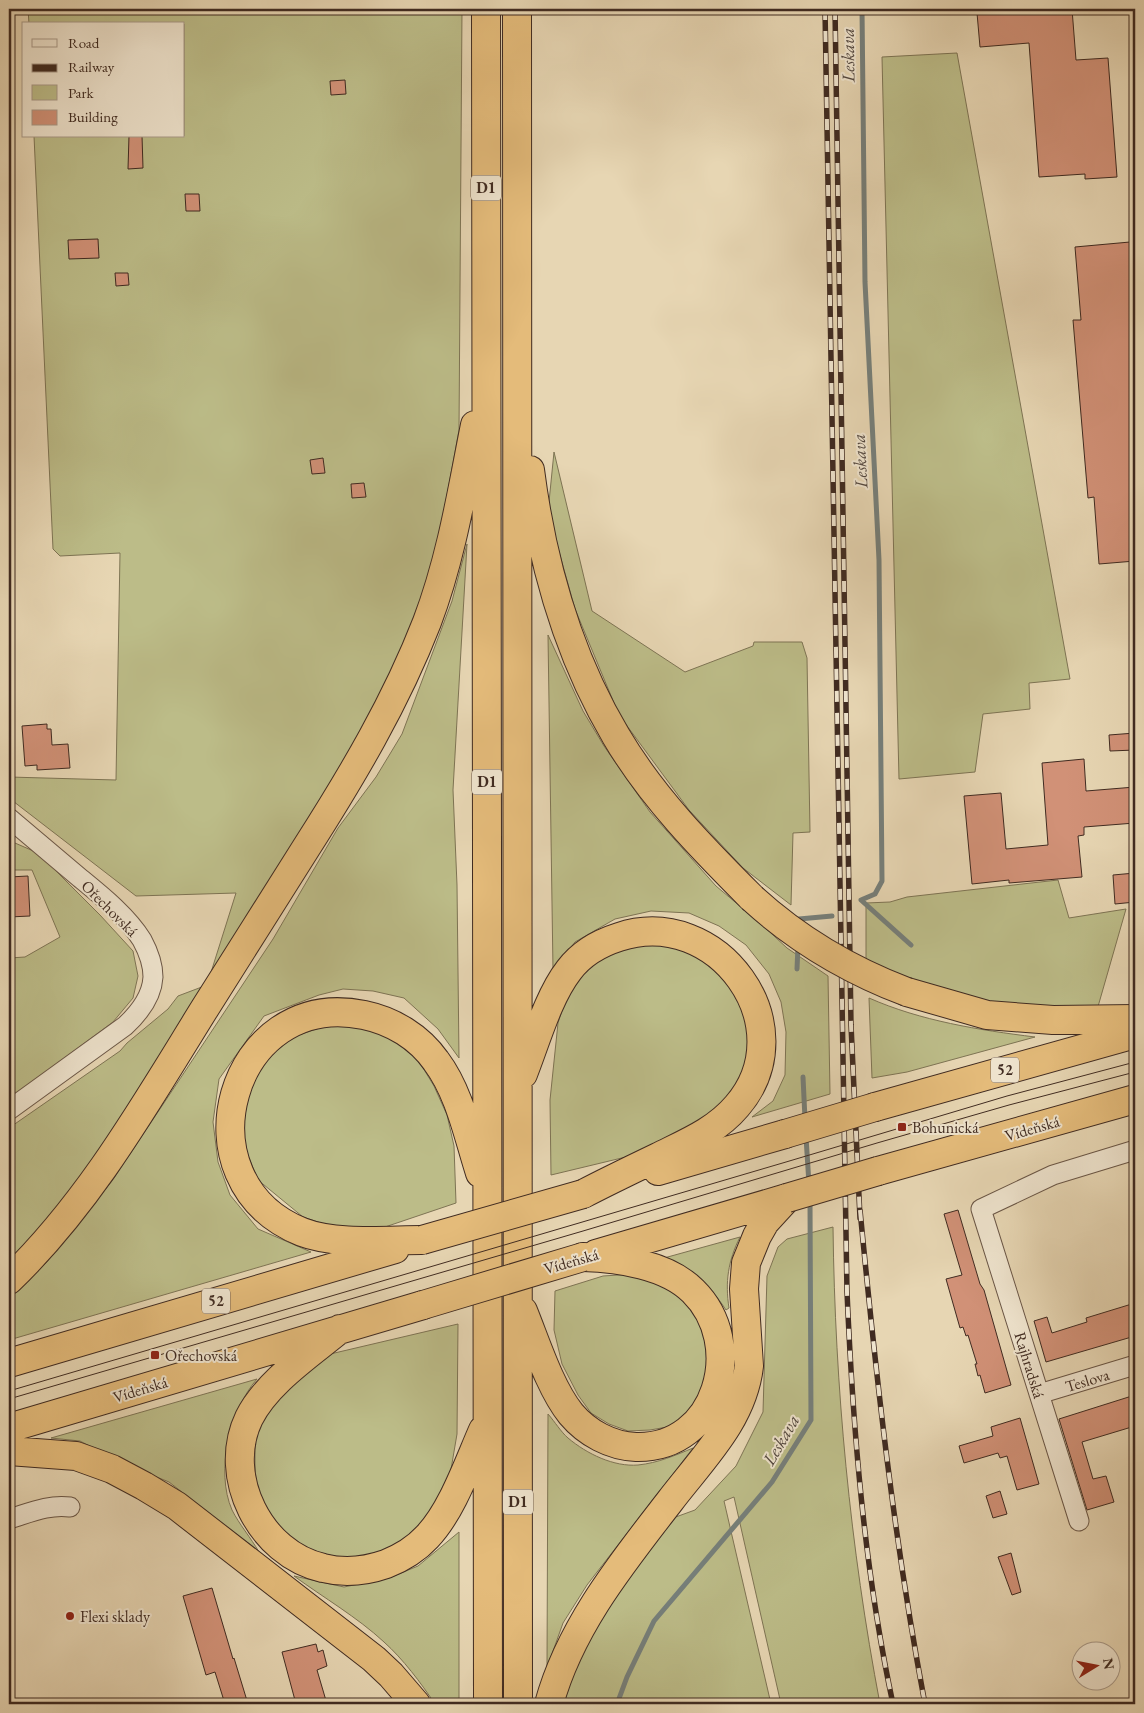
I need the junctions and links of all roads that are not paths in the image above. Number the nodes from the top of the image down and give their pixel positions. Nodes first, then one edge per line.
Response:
1 (486, 9) edge
2 (517, 9) edge
3 (517, 365) junction
4 (487, 367) junction
5 (9, 818) edge
6 (1135, 1019) edge
7 (1135, 1034) edge
8 (518, 1089) junction
9 (1135, 1099) edge
10 (9, 1110) edge
11 (1135, 1150) edge
12 (583, 1194) junction
13 (487, 1196) junction
14 (787, 1198) junction
15 (422, 1240) junction
16 (583, 1257) junction
17 (9, 1280) edge
18 (518, 1301) junction
19 (340, 1328) junction
20 (9, 1363) edge
21 (1135, 1365) edge
22 (1039, 1394) junction
23 (487, 1422) junction
24 (9, 1428) edge
25 (9, 1451) edge
26 (70, 1508) dead end
27 (9, 1519) edge
28 (1079, 1521) dead end
29 (416, 1704) edge
30 (488, 1704) edge
31 (518, 1704) edge
32 (549, 1704) edge

1 - 4 highway, D1
2 - 3 highway, D1
3 - 6 highway, bridge
3 - 8 highway, D1
4 - 13 highway, D1
4 - 17 highway
5 - 10 street, Ořechovská
7 - 12 highway, 52, bridge
8 - 12 highway
8 - 18 highway, D1
9 - 14 highway, Vídeňská, bridge
11 - 22 street, Rajhradská
12 - 15 highway, 52, bridge
13 - 15 highway
13 - 23 highway, D1
14 - 16 highway, Vídeňská
14 - 32 highway
15 - 20 highway, 52
16 - 18 highway
16 - 19 highway, Vídeňská, bridge
18 - 31 highway, D1
19 - 23 highway
19 - 24 highway, Vídeňská
21 - 22 street, Teslova
22 - 28 street, Rajhradská
23 - 30 highway, D1
25 - 29 highway
26 - 27 street

